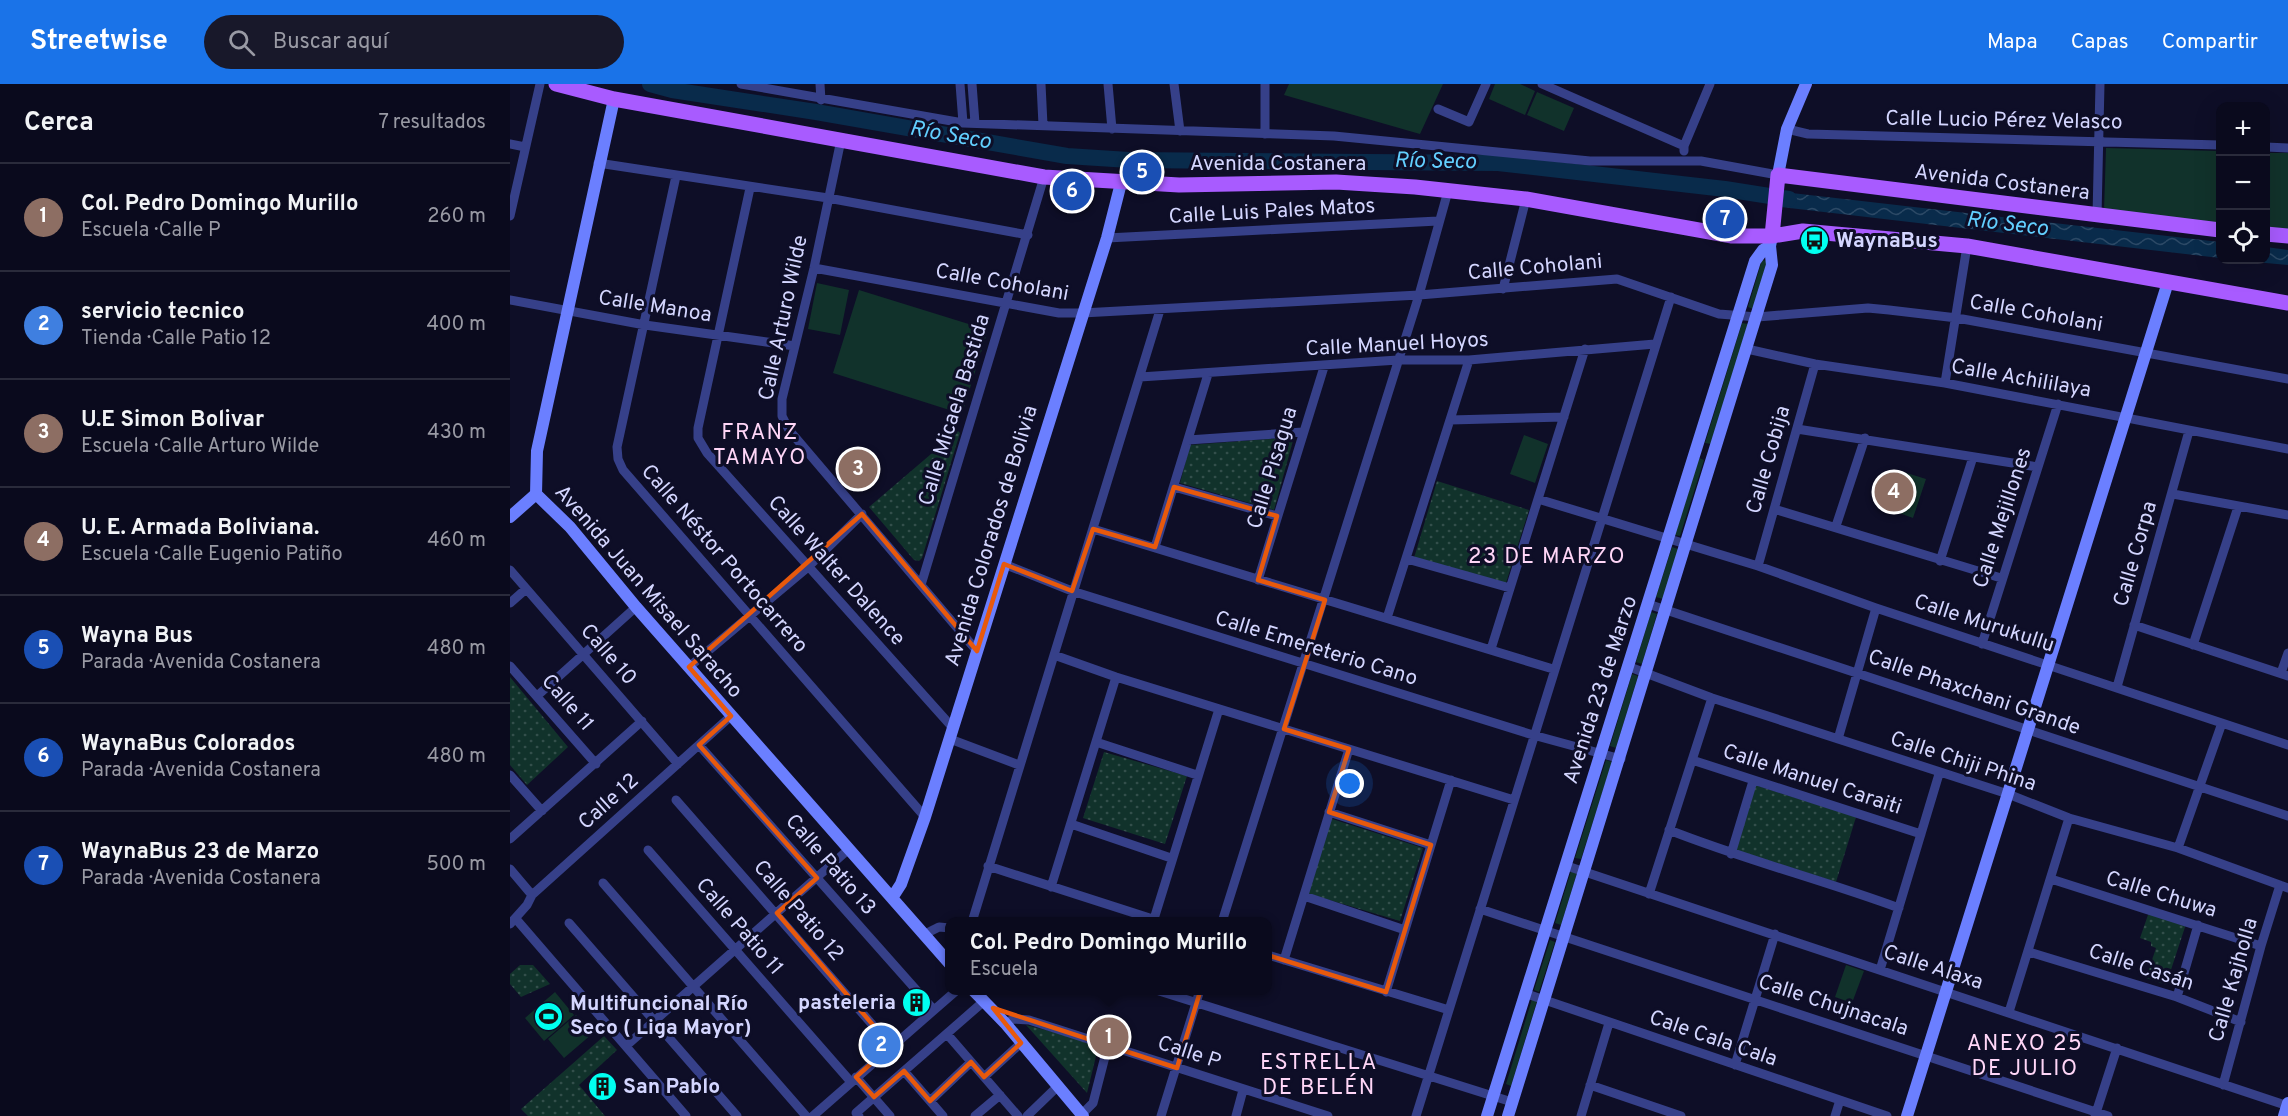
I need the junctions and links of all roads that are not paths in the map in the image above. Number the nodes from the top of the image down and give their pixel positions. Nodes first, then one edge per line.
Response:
1 (540, 84) edge
2 (556, 84) edge
3 (741, 84) edge
4 (820, 84) edge
5 (960, 84) edge
6 (972, 84) edge
7 (1041, 84) edge
8 (1108, 84) edge
9 (1174, 84) edge
10 (1265, 84) edge
11 (1486, 84) edge
12 (1542, 84) edge
13 (1806, 84) edge
14 (2100, 84) edge
15 (1706, 85) edge
16 (614, 99) junction
17 (821, 100) junction
18 (1438, 109) dead end
19 (963, 123) junction
20 (975, 123) junction
21 (1043, 125) junction
22 (1112, 129) junction
23 (1787, 129) junction
24 (1179, 131) junction
25 (1265, 134) junction
26 (841, 140) junction
27 (2099, 141) junction
28 (510, 144) edge
29 (2216, 145) edge
30 (1684, 146) junction
31 (525, 147) junction
32 (2270, 147) edge
33 (2288, 147) edge
34 (1685, 160) junction
35 (598, 163) junction
36 (675, 176) junction
37 (1044, 177) junction
38 (1121, 183) junction
39 (1778, 183) junction
40 (750, 188) junction
41 (1448, 190) junction
42 (828, 198) junction
43 (1526, 199) junction
44 (510, 216) edge
45 (2097, 216) junction
46 (1438, 221) junction
47 (2216, 230) edge
48 (2270, 234) edge
49 (1028, 236) junction
50 (2288, 236) edge
51 (1107, 238) junction
52 (1771, 241) junction
53 (1967, 246) junction
54 (814, 268) junction
55 (2168, 282) junction
56 (1503, 289) junction
57 (1419, 295) junction
58 (1671, 297) junction
59 (510, 300) edge
60 (1007, 303) junction
61 (2288, 303) edge
62 (1160, 310) junction
63 (567, 311) junction
64 (1082, 313) junction
65 (1738, 315) junction
66 (1756, 317) junction
67 (1957, 318) junction
68 (645, 325) junction
69 (720, 336) junction
70 (1655, 344) junction
71 (795, 346) junction
72 (1585, 349) junction
73 (1747, 349) junction
74 (2145, 352) junction
75 (1398, 360) junction
76 (1469, 360) junction
77 (1815, 364) junction
78 (1324, 367) junction
79 (1208, 374) junction
80 (1140, 377) junction
81 (2288, 379) edge
82 (1945, 383) junction
83 (2058, 404) junction
84 (1564, 417) junction
85 (2127, 417) junction
86 (1450, 420) junction
87 (1797, 429) junction
88 (2189, 431) junction
89 (1303, 432) junction
90 (1865, 438) junction
91 (1188, 440) junction
92 (1696, 449) junction
93 (2288, 449) edge
94 (1713, 456) junction
95 (1973, 457) junction
96 (2038, 467) junction
97 (1174, 487) junction
98 (536, 494) junction
99 (2173, 494) junction
100 (1538, 499) junction
101 (2238, 507) junction
102 (1774, 509) junction
103 (862, 514) junction
104 (2288, 515) edge
105 (1277, 516) junction
106 (510, 517) edge
107 (1602, 519) junction
108 (1836, 526) junction
109 (1093, 529) junction
110 (1668, 540) junction
111 (1685, 545) junction
112 (1155, 547) junction
113 (1407, 559) junction
114 (1940, 561) junction
115 (1004, 564) junction
116 (1758, 566) junction
117 (808, 567) junction
118 (510, 570) edge
119 (2001, 578) junction
120 (1258, 579) junction
121 (921, 585) junction
122 (1510, 588) junction
123 (526, 589) junction
124 (1072, 591) junction
125 (1324, 600) junction
126 (510, 603) edge
127 (1648, 604) junction
128 (636, 608) junction
129 (1876, 608) junction
130 (1665, 609) junction
131 (750, 617) junction
132 (1387, 618) junction
133 (2134, 625) junction
134 (1982, 644) junction
135 (2193, 645) junction
136 (1491, 649) junction
137 (977, 651) junction
138 (2288, 653) edge
139 (585, 655) junction
140 (1054, 655) junction
141 (2050, 664) junction
142 (1305, 665) junction
143 (510, 666) edge
144 (1628, 666) junction
145 (689, 667) junction
146 (1553, 669) junction
147 (1646, 672) junction
148 (1857, 673) junction
149 (2285, 675) edge
150 (1116, 677) junction
151 (2117, 687) junction
152 (537, 696) junction
153 (1712, 698) junction
154 (1219, 709) junction
155 (731, 716) junction
156 (642, 721) junction
157 (2222, 723) junction
158 (1284, 729) junction
159 (2028, 732) junction
160 (951, 734) junction
161 (1533, 735) junction
162 (1838, 739) junction
163 (1096, 742) junction
164 (699, 745) junction
165 (2288, 745) edge
166 (1349, 749) junction
167 (1600, 754) junction
168 (1621, 759) junction
169 (1692, 760) junction
170 (596, 764) junction
171 (678, 764) junction
172 (1018, 765) junction
173 (1939, 774) junction
174 (510, 775) edge
175 (1197, 775) junction
176 (1451, 780) junction
177 (1753, 781) junction
178 (2199, 786) junction
179 (2008, 794) junction
180 (676, 800) dead end
181 (1514, 800) junction
182 (542, 811) junction
183 (1329, 812) junction
184 (2288, 816) edge
185 (925, 817) junction
186 (2069, 818) junction
187 (1071, 824) junction
188 (1669, 830) junction
189 (1921, 834) junction
190 (510, 839) edge
191 (1431, 845) junction
192 (2178, 848) junction
193 (849, 849) junction
194 (648, 850) dead end
195 (1731, 854) junction
196 (1171, 858) junction
197 (1567, 866) junction
198 (988, 867) junction
199 (510, 869) edge
200 (1584, 872) junction
201 (817, 878) junction
202 (2051, 879) junction
203 (603, 883) dead end
204 (1051, 886) junction
205 (2284, 886) edge
206 (1649, 894) junction
207 (532, 895) junction
208 (1304, 896) junction
209 (892, 898) junction
210 (1899, 908) junction
211 (1480, 909) junction
212 (777, 913) junction
213 (973, 917) edge
214 (1149, 917) edge
215 (1159, 917) edge
216 (1223, 917) edge
217 (513, 922) edge
218 (569, 923) dead end
219 (2198, 925) junction
220 (945, 928) edge
221 (1546, 929) junction
222 (1405, 930) junction
223 (925, 934) junction
224 (1775, 934) junction
225 (1564, 935) junction
226 (2261, 946) junction
227 (736, 949) junction
228 (2029, 952) junction
229 (1272, 956) edge
230 (945, 958) edge
231 (1284, 960) junction
232 (1880, 970) junction
233 (693, 986) junction
234 (1386, 992) junction
235 (1946, 992) junction
236 (1527, 994) junction
237 (951, 995) edge
238 (977, 995) edge
239 (1171, 995) edge
240 (1198, 995) edge
241 (2177, 997) junction
242 (1755, 999) junction
243 (1545, 1000) junction
244 (983, 1002) junction
245 (1196, 1003) junction
246 (934, 1010) junction
247 (1449, 1010) junction
248 (2009, 1012) junction
249 (655, 1020) junction
250 (2241, 1022) junction
251 (1005, 1023) junction
252 (1609, 1023) junction
253 (947, 1034) junction
254 (1021, 1043) junction
255 (1108, 1045) junction
256 (626, 1046) junction
257 (891, 1046) junction
258 (2116, 1048) junction
259 (1926, 1056) junction
260 (971, 1062) junction
261 (1735, 1065) junction
262 (1177, 1068) junction
263 (904, 1071) junction
264 (1428, 1075) junction
265 (984, 1077) junction
266 (853, 1079) junction
267 (1590, 1085) junction
268 (2223, 1085) junction
269 (1058, 1086) junction
270 (1243, 1090) junction
271 (1000, 1095) junction
272 (874, 1097) junction
273 (1493, 1097) junction
274 (1840, 1100) junction
275 (930, 1101) junction
276 (1512, 1102) junction
277 (2288, 1105) edge
278 (1657, 1112) edge
279 (986, 1113) edge
280 (2096, 1114) edge
281 (686, 1116) edge
282 (736, 1116) edge
283 (806, 1116) edge
284 (813, 1116) edge
285 (859, 1116) edge
286 (890, 1116) edge
287 (943, 1116) edge
288 (975, 1116) edge
289 (1018, 1116) edge
290 (1027, 1116) edge
291 (1082, 1116) edge
292 (1161, 1116) edge
293 (1236, 1116) edge
294 (1329, 1116) edge
295 (1416, 1116) edge
296 (1487, 1116) edge
297 (1508, 1116) edge
298 (1581, 1116) edge
299 (1681, 1116) edge
300 (1835, 1116) edge
301 (1887, 1116) edge
302 (1907, 1116) edge
303 (2108, 1116) edge
304 (2284, 1116) edge

1 - 31 street
2 - 16 main road, Avenida Costanera
3 - 17 street
4 - 17 street
5 - 19 street
6 - 20 street
7 - 21 street
8 - 22 street
9 - 24 street
10 - 25 street
11 - 18 street
12 - 30 street
13 - 23 street
14 - 27 street
15 - 30 street
16 - 26 main road, Avenida Costanera
16 - 35 street, Avenida Juan Misael Saracho
17 - 19 street
19 - 20 street
20 - 21 street
21 - 22 street
22 - 24 street
23 - 27 street, Calle Lucio Pérez Velasco
23 - 39 street
24 - 25 street
25 - 34 street
26 - 37 main road, Avenida Costanera
26 - 42 street, Calle Arturo Wilde
27 - 29 street, Calle Lucio Pérez Velasco
27 - 45 street
28 - 31 street
30 - 34 street
31 - 44 street
32 - 33 street
34 - 39 street
35 - 36 street
35 - 63 street, Avenida Juan Misael Saracho
36 - 40 street
36 - 68 street, Calle Néstor Portocarrero
37 - 38 main road, Avenida Costanera
37 - 49 street, Calle Micaela Bastida
38 - 41 main road, Avenida Costanera
38 - 51 street, Avenida Colorados de Bolivia
39 - 45 main road, Avenida Costanera
39 - 52 main road
40 - 42 street
40 - 69 street, Calle Walter Dalence
41 - 43 main road, Avenida Costanera
41 - 46 street
42 - 49 street
42 - 54 street, Calle Arturo Wilde
43 - 52 main road, Avenida Costanera
43 - 56 street
45 - 47 main road, Avenida Costanera
46 - 51 street, Calle Luis Pales Matos
46 - 57 street
48 - 50 main road
49 - 60 street, Calle Micaela Bastida
51 - 64 street, Avenida Colorados de Bolivia
52 - 53 main road, Avenida Costanera
52 - 65 street, Avenida 23 de Marzo
52 - 66 street, Avenida 23 de Marzo
53 - 55 main road, Avenida Costanera
53 - 67 street
54 - 60 street, Calle Coholani
54 - 71 street, Calle Arturo Wilde
55 - 61 main road, Avenida Costanera
55 - 74 street
56 - 57 street, Calle Coholani
56 - 58 street, Calle Coholani
57 - 62 street, Calle Coholani
57 - 75 street
58 - 65 street, Calle Coholani
58 - 70 street
59 - 63 street, Calle Manoa
60 - 64 street, Calle Coholani
60 - 121 street, Calle Micaela Bastida
62 - 64 street, Calle Coholani
62 - 80 street
63 - 68 street, Calle Manoa
63 - 98 street, Avenida Juan Misael Saracho
64 - 115 street, Avenida Colorados de Bolivia
65 - 66 street, Calle Coholani
65 - 92 street, Avenida 23 de Marzo
66 - 67 street, Calle Coholani
66 - 73 street, Avenida 23 de Marzo
67 - 74 street, Calle Coholani
67 - 82 street
68 - 69 street, Calle Manoa
68 - 131 street, Calle Néstor Portocarrero
69 - 71 street, Calle Manoa
69 - 117 street, Calle Walter Dalence
70 - 72 street, Calle Manuel Hoyos
70 - 107 street
71 - 103 street, Calle Arturo Wilde
72 - 76 street, Calle Manuel Hoyos
72 - 84 street
73 - 77 street, Calle Achililaya
73 - 94 street, Avenida 23 de Marzo
74 - 81 street, Calle Coholani
74 - 85 street
75 - 76 street, Calle Manuel Hoyos
75 - 78 street, Calle Manuel Hoyos
75 - 125 street
76 - 86 street
77 - 82 street, Calle Achililaya
77 - 87 street, Calle Cobija
78 - 79 street, Calle Manuel Hoyos
78 - 89 street, Calle Pisagua
79 - 80 street, Calle Manuel Hoyos
79 - 91 street
80 - 109 street
82 - 83 street, Calle Achililaya
83 - 85 street, Calle Achililaya
83 - 96 street, Calle Mejillones
84 - 86 street
84 - 100 street
85 - 88 street, Calle Achililaya
85 - 141 street
86 - 113 street
87 - 90 street
87 - 102 street, Calle Cobija
88 - 93 street, Calle Achililaya
88 - 99 street, Calle Corpa
89 - 91 street
89 - 105 street, Calle Pisagua
90 - 95 street
90 - 108 street
91 - 97 street
92 - 94 street
92 - 110 street, Avenida 23 de Marzo
94 - 111 street, Avenida 23 de Marzo
95 - 96 street
95 - 114 street
96 - 119 street, Calle Mejillones
97 - 105 street
97 - 112 street
98 - 106 street
98 - 128 street, Avenida Juan Misael Saracho
99 - 101 street
99 - 133 street, Calle Corpa
100 - 107 street, Calle Murukullu
100 - 122 street
101 - 104 street
101 - 135 street
102 - 108 street
102 - 116 street, Calle Cobija
103 - 117 street
103 - 121 street, Calle Arturo Wilde
105 - 120 street, Calle Pisagua
107 - 110 street, Calle Murukullu
107 - 146 street
108 - 114 street
109 - 112 street
109 - 124 street
110 - 111 street, Calle Murukullu
110 - 127 street, Avenida 23 de Marzo
111 - 116 street, Calle Murukullu
111 - 130 street, Avenida 23 de Marzo
112 - 120 street
113 - 122 street
113 - 132 street
114 - 119 street
115 - 124 street, Calle Emereterio Cano
115 - 137 street, Avenida Colorados de Bolivia
116 - 129 street, Calle Murukullu
117 - 131 street
117 - 160 street, Calle Walter Dalence
118 - 123 street, Calle 10
119 - 134 street, Calle Mejillones
120 - 125 street
121 - 137 street, Calle Arturo Wilde
122 - 136 street
123 - 126 street
123 - 139 street, Calle 10
124 - 140 street
124 - 142 street, Calle Emereterio Cano
125 - 132 street
125 - 142 street
127 - 130 street, Calle Phaxchani Grande
127 - 144 street, Avenida 23 de Marzo
128 - 139 street
128 - 145 street, Avenida Juan Misael Saracho
129 - 134 street, Calle Murukullu
129 - 148 street
130 - 147 street, Avenida 23 de Marzo
130 - 148 street, Calle Phaxchani Grande
131 - 145 street
131 - 185 street, Calle Néstor Portocarrero
132 - 136 street
133 - 135 street
133 - 151 street, Calle Corpa
134 - 141 street, Calle Murukullu
135 - 149 street
136 - 146 street
137 - 160 street, Avenida Colorados de Bolivia
138 - 149 street
139 - 152 street
139 - 156 street, Calle 10
140 - 150 street
140 - 172 street
141 - 151 street, Calle Murukullu
141 - 159 street
142 - 158 street
142 - 161 street, Calle Emereterio Cano
143 - 152 street, Calle 11
144 - 147 street, Calle Chiji Phina
144 - 167 street, Avenida 23 de Marzo
145 - 155 street, Avenida Juan Misael Saracho
146 - 161 street
147 - 153 street, Calle Chiji Phina
147 - 168 street, Avenida 23 de Marzo
148 - 159 street, Calle Phaxchani Grande
148 - 162 street
150 - 154 street
150 - 163 street
151 - 157 street, Calle Murukullu
152 - 170 street, Calle 11
153 - 162 street, Calle Chiji Phina
153 - 169 street
154 - 158 street
154 - 175 street
155 - 164 street, Calle 12
155 - 193 street, Avenida Juan Misael Saracho
156 - 170 street
156 - 171 street, Calle 10
157 - 165 street, Calle Murukullu
157 - 178 street
158 - 166 street
158 - 216 street
159 - 178 street, Calle Phaxchani Grande
159 - 179 street
160 - 172 street
160 - 185 street, Avenida Colorados de Bolivia
161 - 167 street, Calle Emereterio Cano
161 - 181 street
162 - 173 street, Calle Chiji Phina
163 - 175 street
163 - 187 street
164 - 171 street, Calle 12
164 - 201 street, Calle Patio 13
166 - 176 street
166 - 183 street
167 - 168 street, Calle Emereterio Cano
167 - 197 street, Avenida 23 de Marzo
168 - 200 street, Avenida 23 de Marzo
169 - 177 street, Calle Manuel Caraiti
169 - 188 street
170 - 182 street
171 - 207 street, Calle 12
172 - 198 street
173 - 179 street, Calle Chiji Phina
173 - 189 street
174 - 182 street
175 - 196 street
176 - 181 street
176 - 191 street
177 - 189 street, Calle Manuel Caraiti
177 - 195 street
178 - 184 street, Calle Phaxchani Grande
178 - 192 street
179 - 186 street, Calle Chiji Phina
179 - 235 street
180 - 212 street, Calle Patio 12
181 - 211 street
182 - 190 street
183 - 191 street
183 - 208 street
185 - 209 street, Avenida Colorados de Bolivia
186 - 192 street, Calle Chiji Phina
186 - 202 street
187 - 196 street
187 - 204 street
188 - 195 street
188 - 206 street
189 - 210 street
191 - 222 street
192 - 205 street, Calle Chiji Phina
193 - 201 street
193 - 209 street, Avenida Juan Misael Saracho
194 - 227 street, Calle Patio 11
195 - 210 street
196 - 215 street
197 - 200 street, Calle Alaxa
197 - 221 street, Avenida 23 de Marzo
198 - 204 street
198 - 213 street
199 - 207 street
200 - 206 street, Calle Alaxa
200 - 225 street, Avenida 23 de Marzo
201 - 212 street
201 - 246 street, Calle Patio 13
202 - 219 street, Calle Chuwa
202 - 228 street
203 - 233 street
204 - 214 street
205 - 226 street, Calle Kajholla
206 - 224 street, Calle Alaxa
207 - 217 street, Calle 12
208 - 222 street
208 - 231 street
209 - 223 street, Avenida Juan Misael Saracho
210 - 232 street
211 - 221 street, Calle Chujnacala
211 - 247 street
212 - 227 street
212 - 257 street, Calle Patio 12
217 - 256 street
218 - 249 street
219 - 226 street, Calle Chuwa
219 - 241 street
220 - 223 street
221 - 225 street, Calle Chujnacala
221 - 236 street, Avenida 23 de Marzo
222 - 234 street
223 - 230 street, Avenida Juan Misael Saracho
224 - 232 street, Calle Alaxa
224 - 242 street
225 - 242 street, Calle Chujnacala
225 - 243 street, Avenida 23 de Marzo
226 - 250 street, Calle Kajholla
227 - 233 street
227 - 266 street, Calle Patio 11
228 - 241 street, Calle Casán
228 - 248 street
229 - 231 street
231 - 234 street
232 - 235 street, Calle Alaxa
233 - 249 street
233 - 283 street
234 - 247 street
235 - 248 street, Calle Alaxa
235 - 259 street
236 - 243 street, Cale Cala Cala
236 - 273 street, Avenida 23 de Marzo
237 - 246 street
238 - 244 street
239 - 245 street
240 - 245 street
241 - 250 street, Calle Casán
242 - 259 street, Calle Chujnacala
242 - 261 street
243 - 252 street, Cale Cala Cala
243 - 276 street, Avenida 23 de Marzo
244 - 251 street
244 - 253 street
245 - 262 street
245 - 264 street
246 - 257 street
247 - 264 street
248 - 258 street, Calle Alaxa
249 - 256 street
249 - 282 street
250 - 268 street, Calle Kajholla
251 - 254 street
251 - 255 street, Calle P
252 - 261 street, Cale Cala Cala
252 - 267 street
253 - 260 street
253 - 263 street
254 - 265 street
254 - 269 street
255 - 262 street, Calle P
255 - 291 street
256 - 281 street
257 - 266 street
258 - 268 street, Calle Alaxa
258 - 280 street
259 - 280 street, Calle Chujnacala
259 - 302 street
260 - 265 street
260 - 275 street
261 - 274 street, Cale Cala Cala
262 - 270 street, Calle P
262 - 292 street
263 - 272 street
263 - 275 street
264 - 273 street
264 - 295 street
265 - 271 street
266 - 272 street, Calle Patio 11
266 - 284 street
267 - 278 street
267 - 298 street
268 - 277 street, Calle Alaxa
269 - 290 street
269 - 291 street
270 - 293 street
270 - 294 street, Calle P
271 - 279 street
271 - 289 street
272 - 285 street
272 - 286 street, Calle Patio 11
273 - 276 street
273 - 296 street, Avenida 23 de Marzo
274 - 300 street
274 - 301 street, Cale Cala Cala
275 - 287 street
276 - 297 street, Avenida 23 de Marzo
277 - 304 street
278 - 299 street
279 - 288 street
280 - 303 street, Calle Chujnacala

